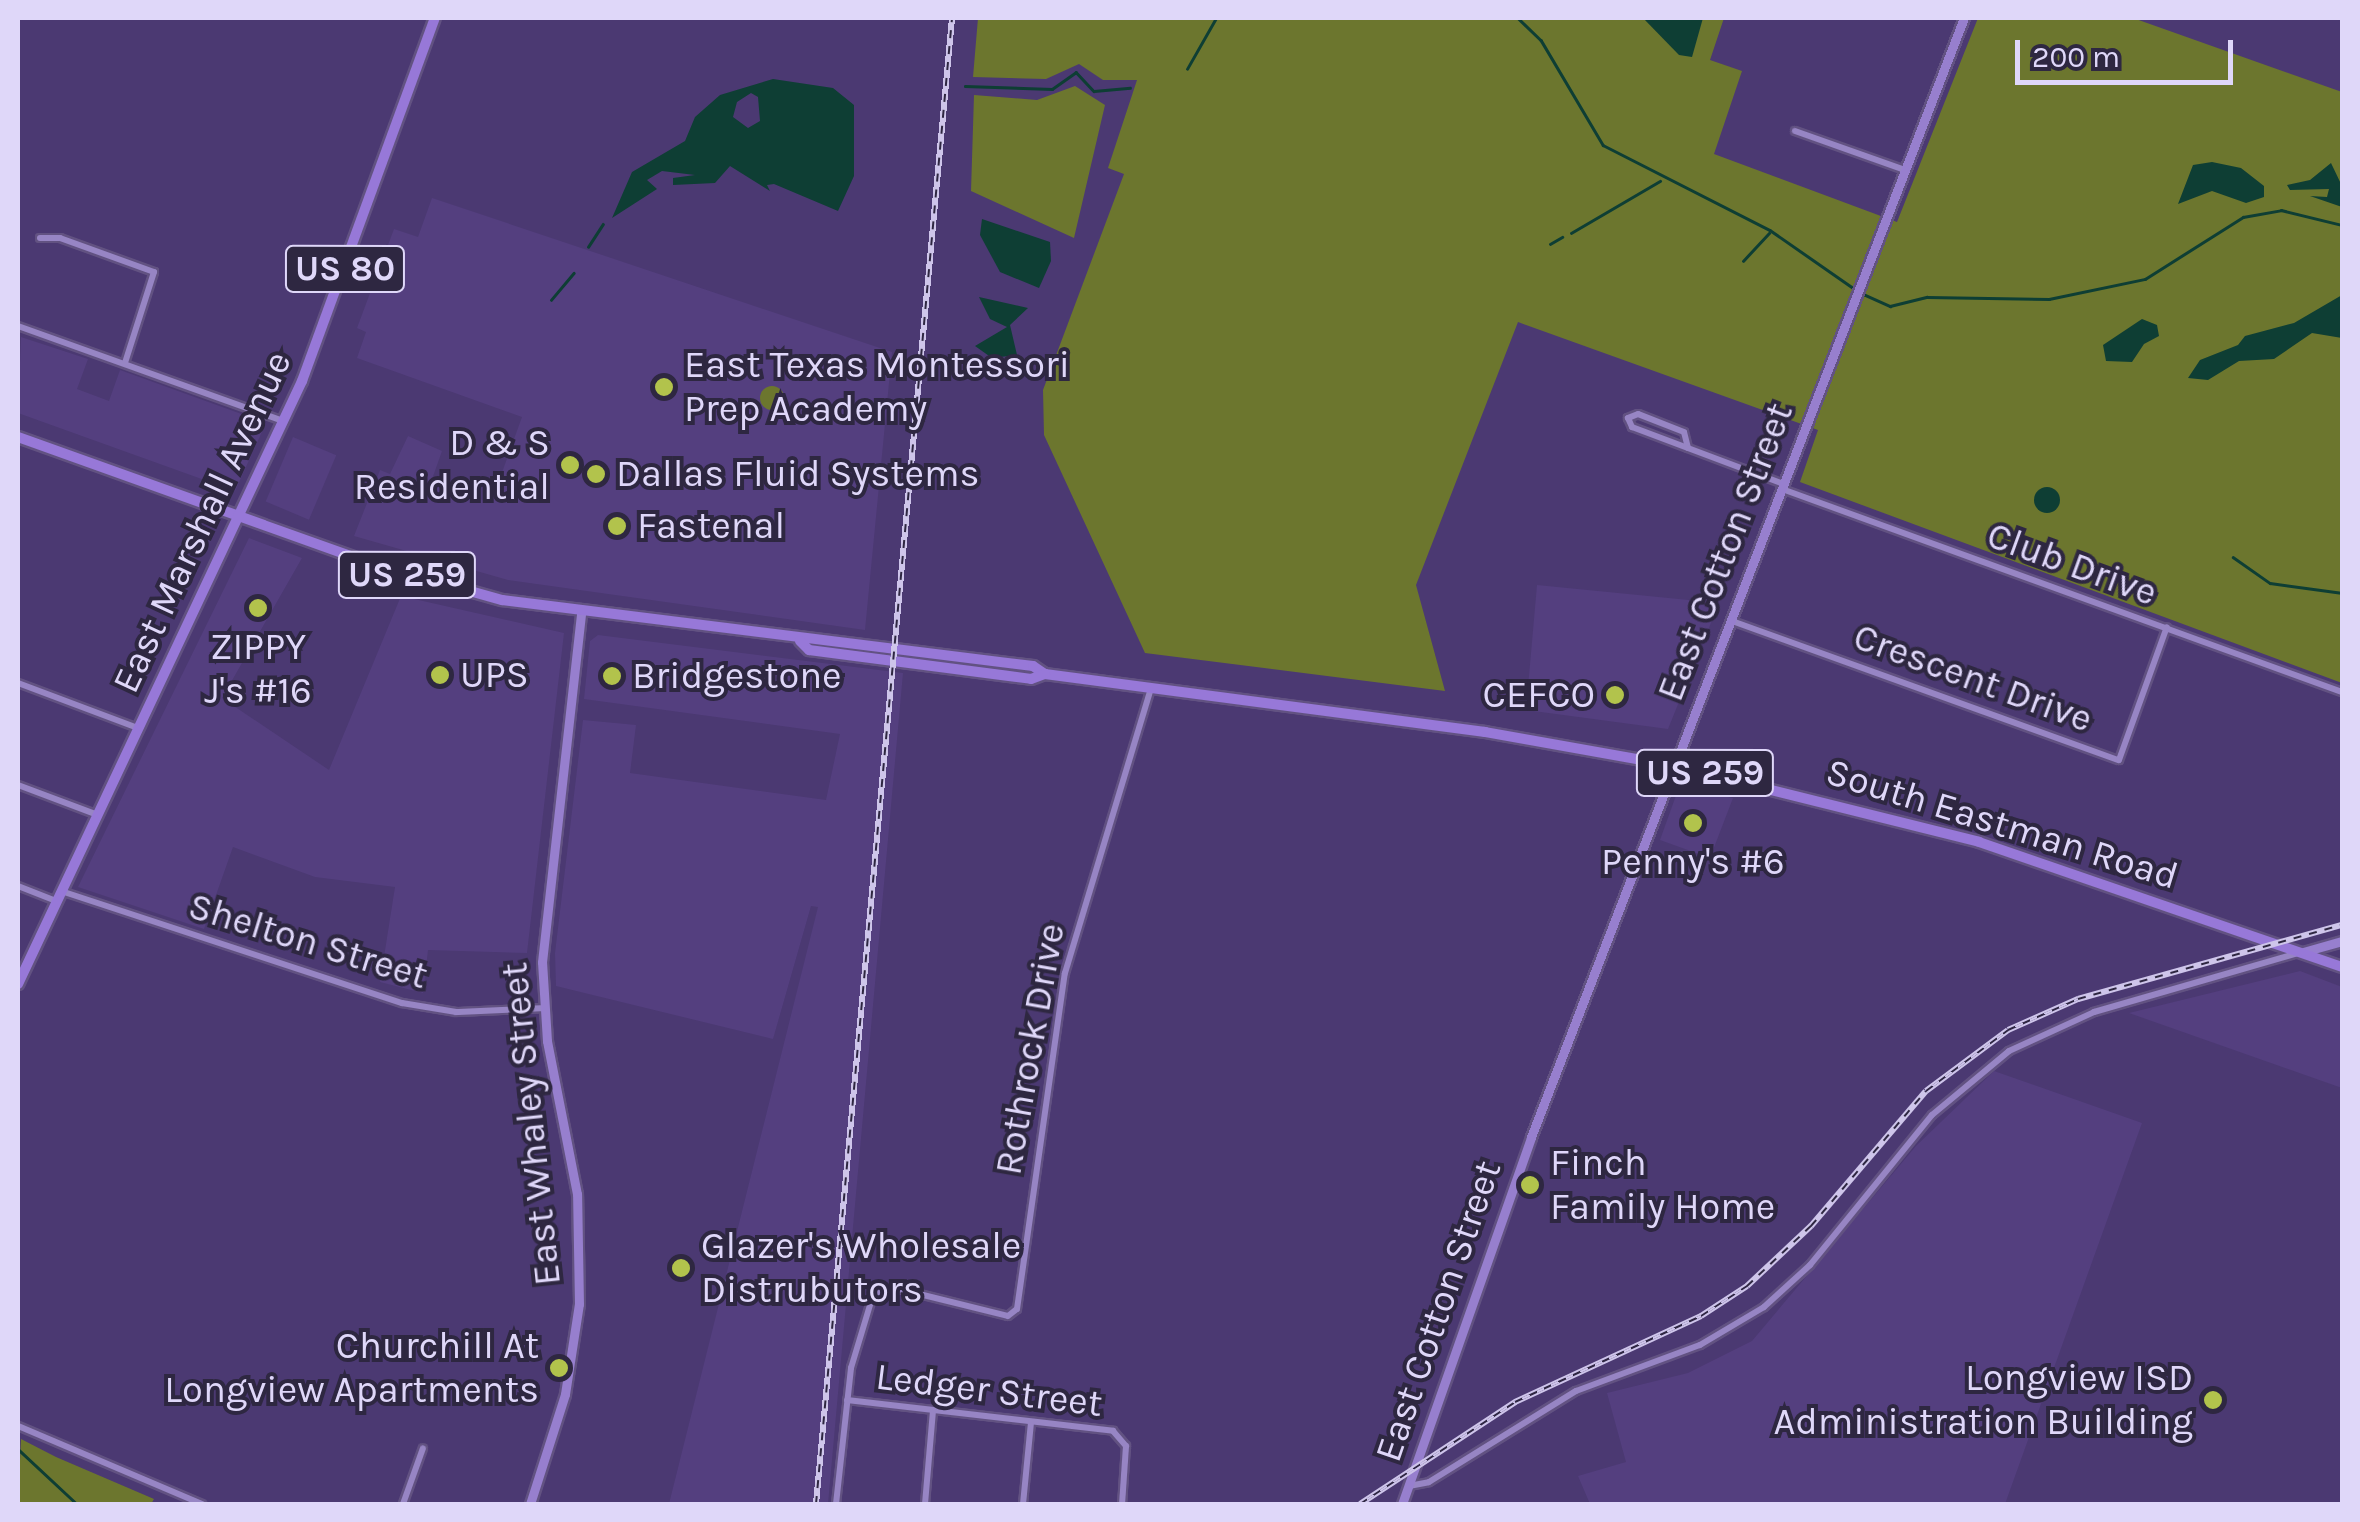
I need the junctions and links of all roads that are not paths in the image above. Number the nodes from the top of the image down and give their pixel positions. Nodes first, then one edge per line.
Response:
1 (434, 18) edge
2 (1964, 18) edge
3 (1795, 131) dead end
4 (1904, 170) junction
5 (40, 238) dead end
6 (18, 326) edge
7 (125, 363) junction
8 (284, 421) junction
9 (18, 437) edge
10 (1688, 448) junction
11 (1783, 486) junction
12 (240, 515) junction
13 (581, 612) junction
14 (1732, 621) junction
15 (2167, 627) junction
16 (800, 642) junction
17 (1045, 674) junction
18 (18, 682) edge
19 (1151, 688) junction
20 (2342, 692) edge
21 (140, 728) junction
22 (1675, 766) junction
23 (18, 785) edge
24 (98, 814) junction
25 (18, 886) edge
26 (58, 896) junction
27 (2342, 941) edge
28 (2303, 952) junction
29 (2342, 967) edge
30 (18, 984) edge
31 (544, 1008) junction
32 (847, 1400) junction
33 (933, 1410) junction
34 (1031, 1422) junction
35 (18, 1426) edge
36 (423, 1448) dead end
37 (1409, 1486) junction
38 (202, 1504) edge
39 (403, 1504) edge
40 (530, 1504) edge
41 (836, 1504) edge
42 (924, 1504) edge
43 (1023, 1504) edge
44 (1122, 1504) edge
45 (1402, 1504) edge

1 - 8 main road, East Marshall Avenue / US 80
2 - 4 street, East Cotton Street
3 - 4 street
4 - 11 street, East Cotton Street
5 - 7 street
6 - 7 street
7 - 8 street
8 - 12 main road, East Marshall Avenue / US 80
9 - 12 main road, US 259
10 - 10 street, Club Drive
10 - 11 street, Club Drive
11 - 14 street, East Cotton Street
11 - 15 street, Club Drive
12 - 13 main road, US 259
12 - 21 main road, East Marshall Avenue / US 80
13 - 16 main road, US 259
13 - 31 street, East Whaley Street
14 - 15 street, Crescent Drive
14 - 22 street, East Cotton Street
15 - 20 street, Club Drive
16 - 17 main road, South Eastman Road / US 259
16 - 17 main road, South Eastman Road / US 259
17 - 19 main road, South Eastman Road / US 259
18 - 21 street
19 - 22 main road, South Eastman Road / US 259
19 - 32 street, Rothrock Drive
21 - 24 main road, East Marshall Avenue / US 80
22 - 28 main road, South Eastman Road / US 259
22 - 37 street, East Cotton Street
23 - 24 street
24 - 26 main road, East Marshall Avenue / US 80
25 - 26 street, Shelton Street
26 - 30 main road, East Marshall Avenue / US 80
26 - 31 street, Shelton Street
27 - 28 street
28 - 29 main road, South Eastman Road / US 259
28 - 37 street
31 - 40 street, East Whaley Street
32 - 33 street, Ledger Street
32 - 41 street
33 - 34 street, Ledger Street
33 - 42 street
34 - 43 street
34 - 44 street, Ledger Street
35 - 38 street
36 - 39 street
37 - 45 street, East Cotton Street

